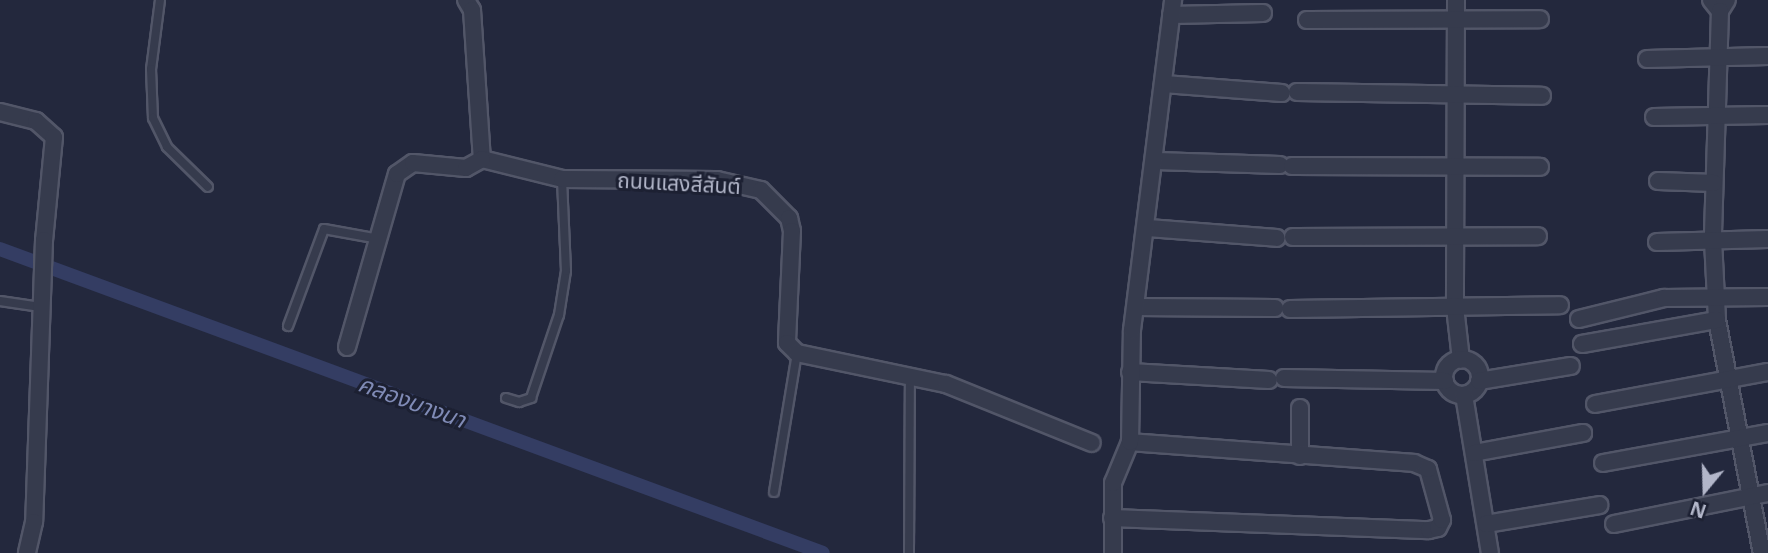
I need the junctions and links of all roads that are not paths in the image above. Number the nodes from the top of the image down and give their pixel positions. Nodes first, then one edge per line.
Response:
1 (160, 0) edge
2 (466, 0) edge
3 (1456, 0) edge
4 (1720, 4) edge
5 (1172, 7) edge
6 (1263, 13) dead end
7 (1540, 19) dead end
8 (1307, 20) dead end
9 (1456, 20) junction
10 (1768, 56) edge
11 (1719, 57) junction
12 (1647, 59) dead end
13 (1164, 84) junction
14 (1456, 95) junction
15 (1542, 96) dead end
16 (0, 112) edge
17 (1768, 115) edge
18 (1718, 116) junction
19 (1654, 117) dead end
20 (482, 159) junction
21 (1156, 161) junction
22 (1457, 165) junction
23 (1540, 167) dead end
24 (562, 179) junction
25 (1658, 181) dead end
26 (1714, 183) junction
27 (208, 187) dead end
28 (1148, 228) junction
29 (1457, 235) junction
30 (1538, 236) dead end
31 (379, 239) junction
32 (1768, 239) edge
33 (1713, 240) junction
34 (1657, 242) dead end
35 (1717, 297) junction
36 (1768, 298) edge
37 (41, 299) junction
38 (0, 301) edge
39 (1560, 305) dead end
40 (1136, 307) junction
41 (1455, 307) junction
42 (1579, 319) dead end
43 (1717, 320) junction
44 (288, 326) dead end
45 (1582, 344) dead end
46 (347, 347) dead end
47 (797, 353) junction
48 (1461, 360) junction
49 (1571, 366) dead end
50 (1130, 372) junction
51 (1768, 372) edge
52 (910, 375) junction
53 (1728, 376) junction
54 (1445, 381) junction
55 (1479, 381) junction
56 (1464, 395) junction
57 (506, 398) dead end
58 (1595, 404) dead end
59 (1300, 408) dead end
60 (1583, 433) dead end
61 (1768, 433) edge
62 (1738, 438) junction
63 (1130, 442) junction
64 (1092, 443) dead end
65 (1474, 453) junction
66 (1300, 456) junction
67 (1603, 463) dead end
68 (774, 492) dead end
69 (1768, 494) edge
70 (1749, 496) junction
71 (1599, 505) dead end
72 (1112, 517) junction
73 (1486, 524) junction
74 (1614, 524) dead end
75 (27, 553) edge
76 (909, 553) edge
77 (1113, 553) edge
78 (1490, 553) edge
79 (1762, 553) edge

1 - 27 lane
2 - 20 street
3 - 9 street
4 - 11 street
5 - 6 street
5 - 13 street
7 - 9 street
8 - 9 street
9 - 14 street
10 - 11 street
11 - 12 street
11 - 18 street
13 - 14 street
13 - 21 street
14 - 15 street
14 - 22 street
16 - 37 street
17 - 18 street
18 - 19 street
18 - 26 street
20 - 24 street, ถนนแสงสีสันต์
20 - 31 street
21 - 22 street
21 - 28 street
22 - 23 street
22 - 29 street
24 - 47 street, ถนนแสงสีสันต์
24 - 57 lane
25 - 26 street
26 - 33 street
28 - 29 street
28 - 40 street
29 - 30 street
29 - 41 street
31 - 44 lane
31 - 46 street
32 - 33 street
33 - 34 street
33 - 35 street
35 - 36 street
35 - 42 street
35 - 43 street
37 - 38 lane
37 - 75 street
39 - 41 street
40 - 41 street
40 - 50 street
41 - 48 street
43 - 45 street
43 - 53 street
47 - 52 street
47 - 68 lane
48 - 54 street
48 - 55 street
49 - 55 street
50 - 54 street
50 - 63 street
51 - 53 street
52 - 64 street
52 - 76 lane
53 - 58 street
53 - 62 street
54 - 56 street
55 - 56 street
56 - 65 street
59 - 66 street
60 - 65 street
61 - 62 street
62 - 67 street
62 - 70 street
63 - 66 street
63 - 72 street
65 - 73 street
66 - 72 street
69 - 70 street
70 - 74 street
70 - 79 street
71 - 73 street
72 - 77 street
73 - 78 street

